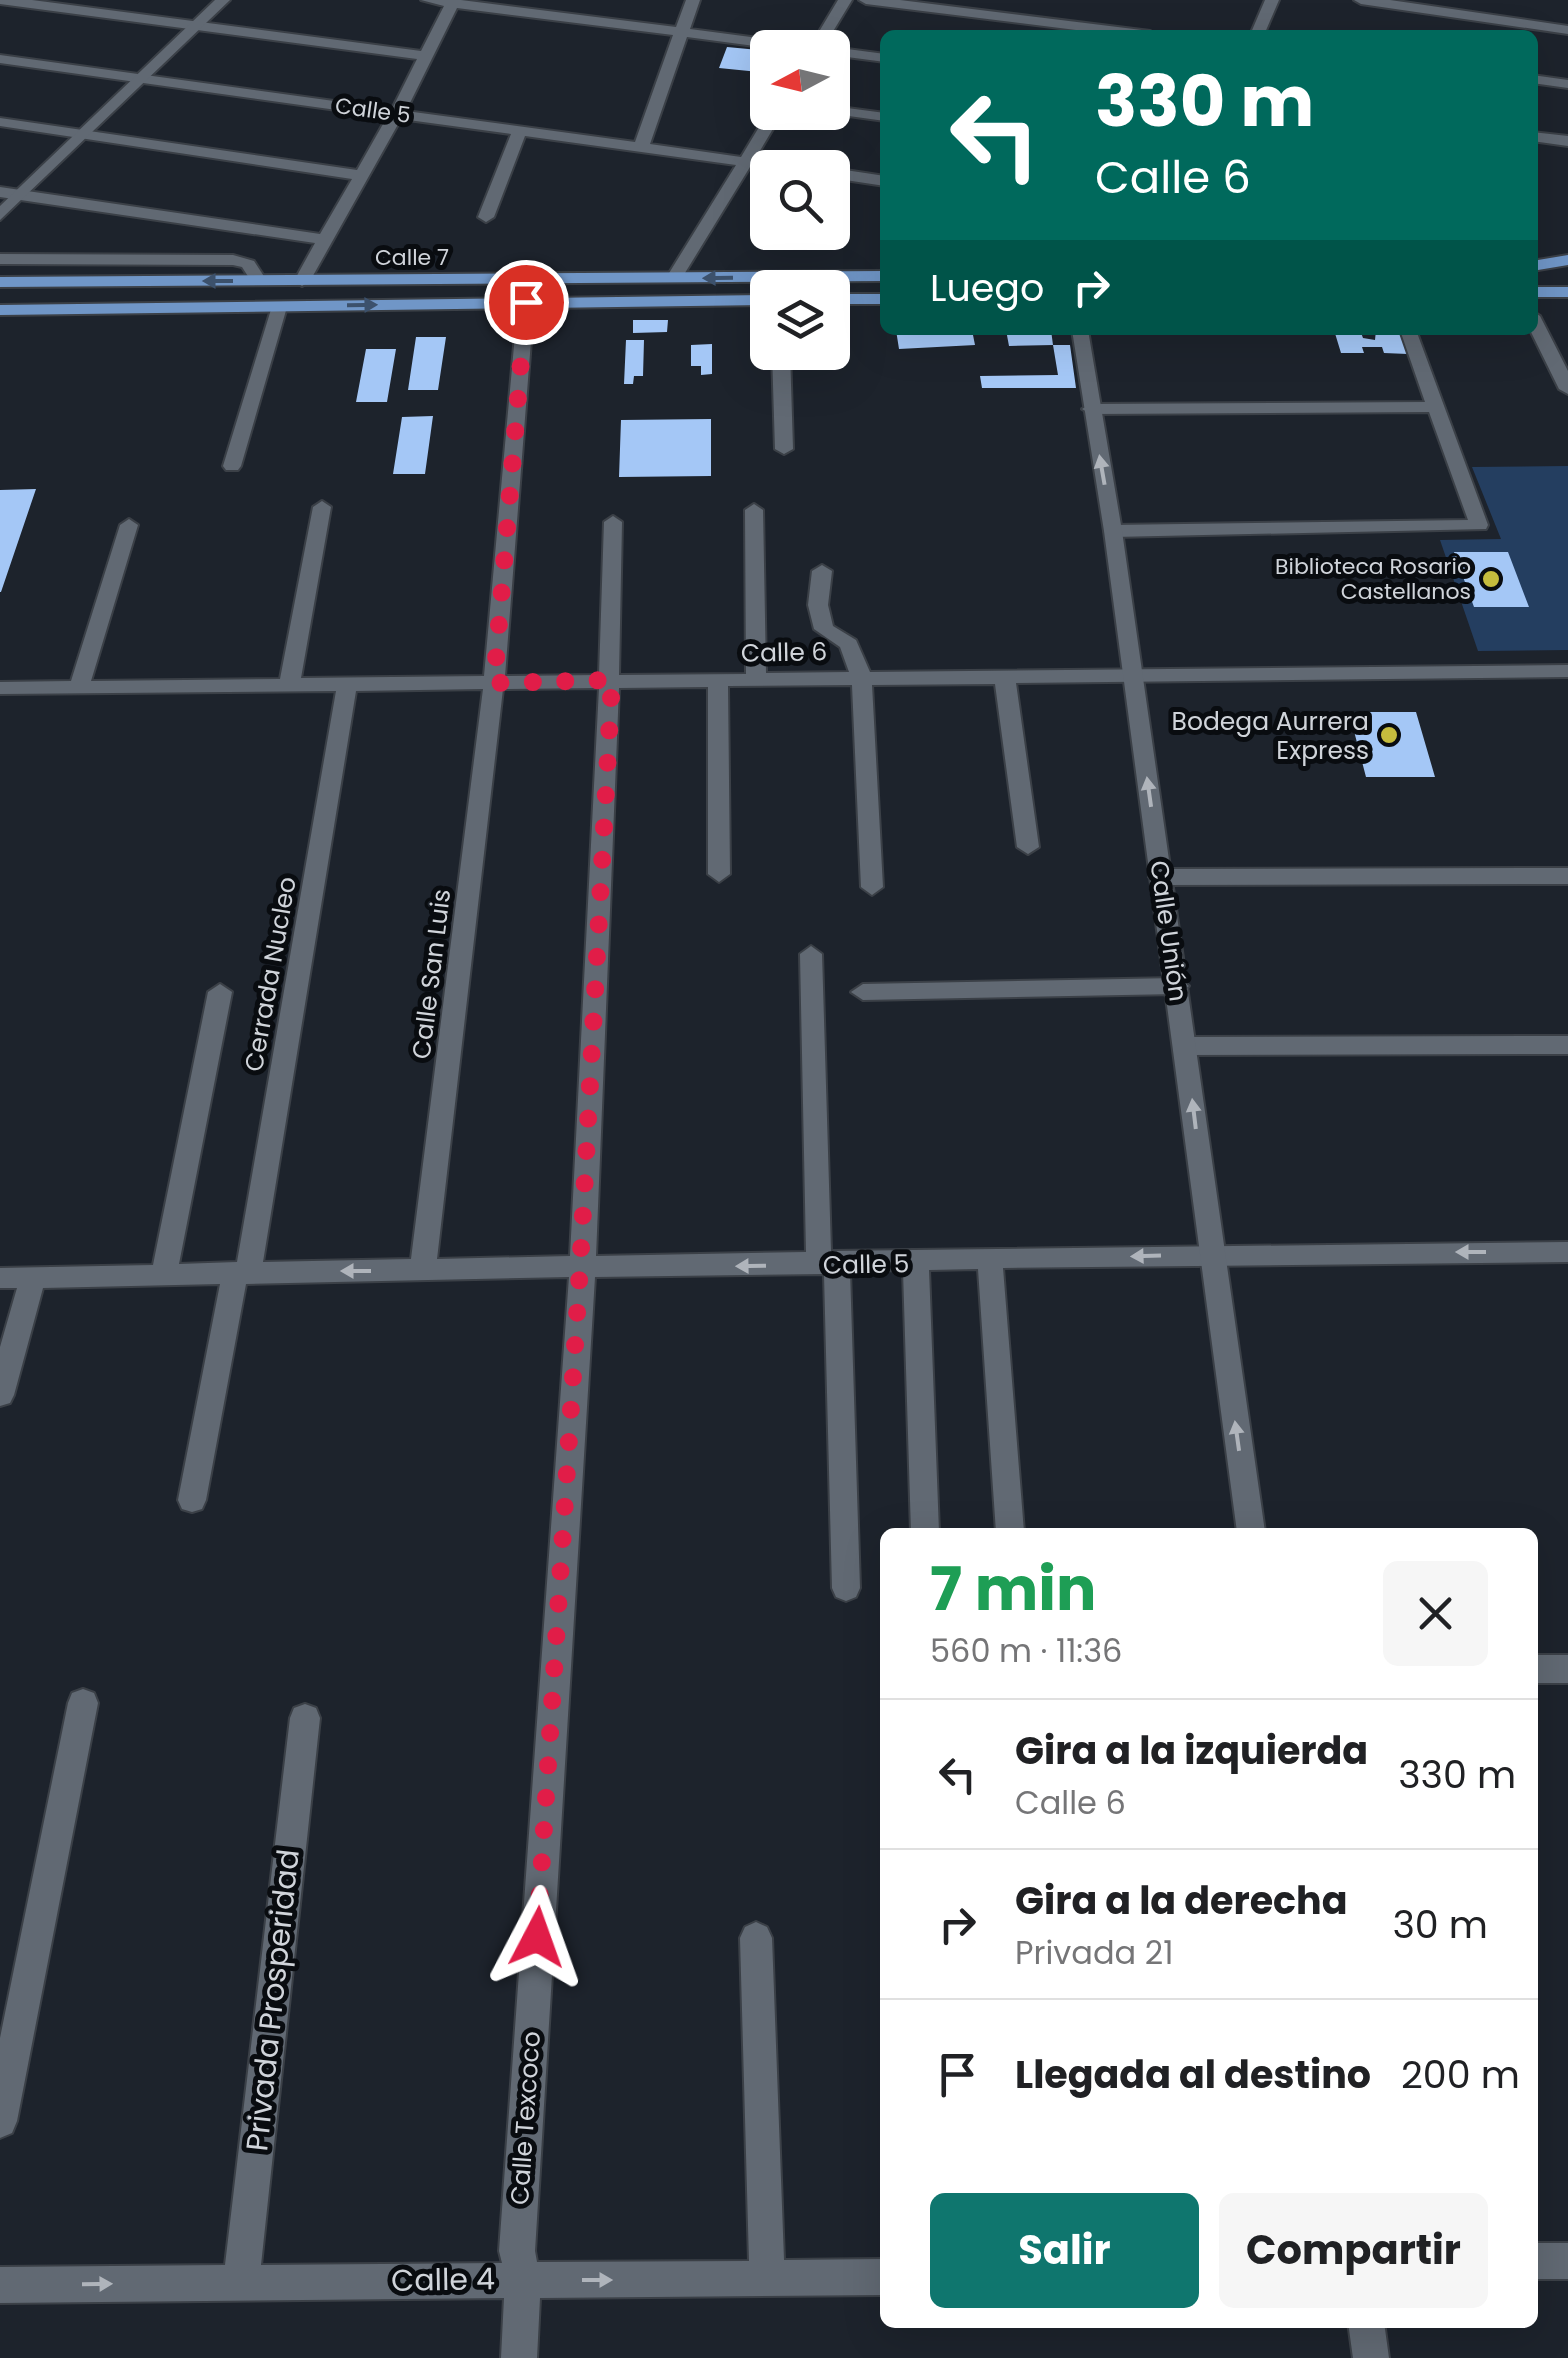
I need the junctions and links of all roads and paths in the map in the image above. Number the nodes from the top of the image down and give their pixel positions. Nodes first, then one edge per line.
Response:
1 (0, 0) edge
2 (222, 0) edge
3 (428, 0) edge
4 (693, 0) edge
5 (845, 0) edge
6 (866, 0) edge
7 (1272, 0) edge
8 (1361, 0) edge
9 (453, 3) junction
10 (1523, 23) edge
11 (196, 25) junction
12 (827, 30) edge
13 (1109, 30) edge
14 (1260, 30) edge
15 (1568, 30) edge
16 (681, 32) junction
17 (750, 41) edge
18 (850, 53) edge
19 (428, 56) junction
20 (880, 57) edge
21 (0, 59) edge
22 (142, 78) junction
23 (1538, 80) edge
24 (1568, 84) edge
25 (850, 112) edge
26 (397, 113) junction
27 (880, 115) edge
28 (0, 122) edge
29 (520, 130) junction
30 (765, 130) edge
31 (84, 134) junction
32 (1538, 137) edge
33 (1568, 141) edge
34 (641, 147) junction
35 (746, 162) junction
36 (750, 163) edge
37 (850, 175) edge
38 (363, 176) junction
39 (880, 179) edge
40 (0, 192) edge
41 (20, 196) junction
42 (0, 215) edge
43 (486, 218) dead end
44 (326, 240) junction
45 (0, 258) edge
46 (1568, 264) edge
47 (1538, 266) edge
48 (880, 276) edge
49 (674, 278) junction
50 (259, 281) junction
51 (302, 281) junction
52 (0, 282) edge
53 (1538, 292) edge
54 (1568, 292) edge
55 (0, 298) edge
56 (880, 299) edge
57 (750, 300) edge
58 (850, 300) edge
59 (526, 302) junction
60 (279, 307) junction
61 (124, 308) junction
62 (0, 310) edge
63 (1538, 328) edge
64 (1081, 335) edge
65 (1410, 335) edge
66 (782, 370) edge
67 (1568, 389) edge
68 (1437, 407) junction
69 (1091, 409) junction
70 (784, 449) dead end
71 (232, 466) dead end
72 (322, 507) dead end
73 (754, 510) dead end
74 (613, 522) dead end
75 (129, 525) dead end
76 (1113, 532) junction
77 (822, 570) dead end
78 (1568, 671) edge
79 (1132, 675) junction
80 (1005, 678) junction
81 (862, 679) junction
82 (612, 680) junction
83 (718, 680) junction
84 (756, 680) junction
85 (494, 683) junction
86 (290, 686) junction
87 (347, 686) junction
88 (80, 687) junction
89 (0, 688) edge
90 (1028, 847) dead end
91 (719, 874) dead end
92 (1568, 876) edge
93 (1160, 878) junction
94 (872, 888) dead end
95 (811, 954) dead end
96 (1176, 986) junction
97 (220, 992) dead end
98 (862, 992) dead end
99 (1568, 1045) edge
100 (1186, 1046) junction
101 (1568, 1252) edge
102 (1210, 1254) junction
103 (990, 1261) junction
104 (916, 1263) junction
105 (828, 1264) junction
106 (580, 1268) junction
107 (423, 1270) junction
108 (242, 1272) junction
109 (164, 1274) junction
110 (34, 1277) junction
111 (0, 1278) edge
112 (0, 1395) edge
113 (192, 1500) dead end
114 (925, 1528) edge
115 (1010, 1528) edge
116 (1250, 1528) edge
117 (846, 1588) dead end
118 (1568, 1668) edge
119 (1538, 1669) edge
120 (83, 1703) dead end
121 (305, 1718) dead end
122 (756, 1938) dead end
123 (0, 2121) edge
124 (1568, 2260) edge
125 (1538, 2261) edge
126 (880, 2277) edge
127 (523, 2280) junction
128 (767, 2280) junction
129 (241, 2282) junction
130 (0, 2286) edge
131 (1367, 2328) edge
132 (520, 2358) edge
133 (1371, 2358) edge

1 - 11 street
2 - 11 street
3 - 9 street
4 - 16 street
5 - 12 street
6 - 13 street
7 - 14 street
8 - 10 street
9 - 16 street
9 - 19 street
10 - 15 street
11 - 19 street
11 - 22 street
16 - 17 street
16 - 34 street
18 - 20 street
19 - 26 street
21 - 22 street, Calle 5
22 - 26 street, Calle 5
22 - 31 street
23 - 24 street
25 - 27 street
26 - 29 street, Calle 5
26 - 38 street
28 - 31 street
29 - 34 street, Calle 5
29 - 43 street
30 - 35 street
31 - 38 street
31 - 41 street
32 - 33 street
34 - 35 street, Calle 5
35 - 36 street, Calle 5
35 - 49 street
37 - 39 street
38 - 44 street
40 - 41 street
41 - 42 street
41 - 44 street
44 - 51 street
45 - 50 street
46 - 47 main road
48 -> 49 main road, Calle 7
49 - 51 main road, Calle 7
50 - 51 main road, Calle 7
50 -> 52 main road, Calle 7
53 - 54 main road
55 - 61 main road
56 - 58 main road
57 - 59 main road, Calle 7
60 -> 59 main road, Calle 7
59 - 85 street, Calle San Luis
60 - 61 main road, Calle 7
60 - 71 street
61 - 62 main road, Calle 7
63 - 67 street
64 - 69 street, Calle Unión
65 - 68 street
66 - 70 street
68 - 69 street
68 - 76 street
76 -> 69 street, Calle Unión
72 - 86 street
73 - 84 street
74 - 82 street, Calle Texcoco
75 - 88 street
76 - 79 street, Calle Unión
77 - 81 street
78 - 79 street, Calle 6
79 - 80 street, Calle 6
93 -> 79 street, Calle Unión
80 - 81 street, Calle 6
80 - 90 street
81 - 84 street, Calle 6
81 - 94 street
82 - 83 street, Calle 6
82 - 85 street, Calle 6
82 - 106 street, Calle Texcoco
83 - 84 street, Calle 6
83 - 91 street
85 - 87 street, Calle 6
85 - 107 street, Calle San Luis
86 - 87 street, Calle 6
86 - 88 street, Calle 6
87 - 108 street, Cerrada Nucleo
88 - 89 street, Calle 6
92 - 93 street
93 - 96 street, Calle Unión
95 - 105 street
96 - 98 street
96 - 100 street, Calle Unión
97 - 109 street
99 - 100 street
102 -> 100 street, Calle Unión
101 -> 102 street, Calle 5
102 -> 103 street, Calle 5
116 -> 102 street, Calle Unión
103 - 104 street, Calle 5
103 - 115 street
104 - 105 street, Calle 5
104 - 114 street
105 -> 106 street, Calle 5
105 - 117 street
106 - 107 street, Calle 5
106 - 127 street, Calle Texcoco
107 -> 108 street, Calle 5
108 - 109 street, Calle 5
108 - 113 street, Cerrada Nucleo
109 - 110 street, Calle 5
110 - 111 street, Calle 5
110 - 112 street
118 - 119 street
120 - 123 street
121 - 129 street, Privada Prosperidad
122 - 128 street
124 - 125 street
126 - 128 street, Calle 4
127 -> 128 street, Calle 4
127 - 129 street, Calle 4
127 - 132 street, Calle Texcoco
130 -> 129 street, Calle 4
131 - 133 street

